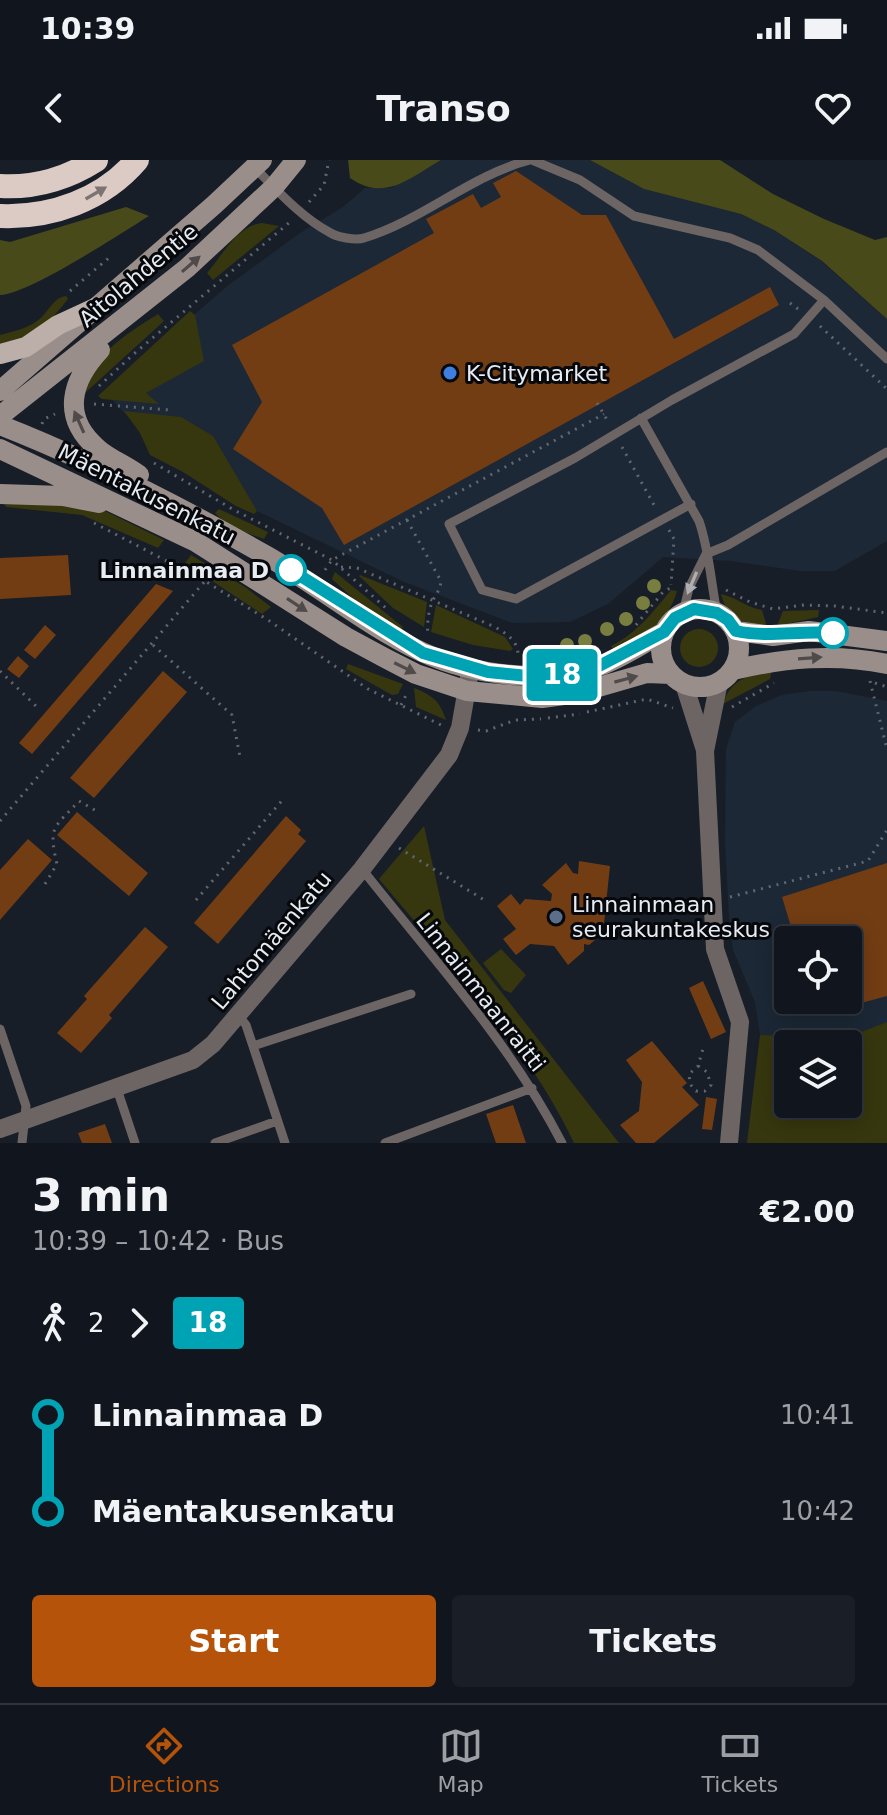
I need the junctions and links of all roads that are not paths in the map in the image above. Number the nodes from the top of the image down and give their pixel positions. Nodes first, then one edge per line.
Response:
1 (96, 160) edge
2 (137, 160) edge
3 (296, 160) edge
4 (531, 160) edge
5 (258, 164) edge
6 (0, 186) edge
7 (274, 187) junction
8 (0, 216) edge
9 (824, 300) junction
10 (97, 307) junction
11 (131, 313) junction
12 (0, 354) edge
13 (887, 359) edge
14 (0, 391) edge
15 (0, 416) edge
16 (641, 418) junction
17 (0, 425) edge
18 (0, 449) edge
19 (887, 452) edge
20 (0, 494) edge
21 (691, 504) junction
22 (180, 507) junction
23 (183, 535) junction
24 (706, 554) junction
25 (683, 613) junction
26 (717, 613) junction
27 (736, 631) junction
28 (664, 632) junction
29 (887, 641) edge
30 (887, 664) edge
31 (470, 667) junction
32 (726, 676) junction
33 (678, 679) junction
34 (467, 691) junction
35 (705, 751) junction
36 (362, 869) junction
37 (411, 994) dead end
38 (238, 1015) junction
39 (0, 1029) edge
40 (253, 1046) junction
41 (532, 1088) junction
42 (117, 1089) junction
43 (26, 1120) junction
44 (277, 1121) junction
45 (0, 1129) edge
46 (22, 1143) edge
47 (135, 1143) edge
48 (215, 1143) edge
49 (285, 1143) edge
50 (385, 1143) edge
51 (562, 1143) edge
52 (729, 1143) edge

1 - 6 highway
8 -> 2 highway
3 - 7 main road, Aitolahdentie
4 - 7 lane
4 - 9 lane
5 - 7 lane
5 - 10 main road, Aitolahdentie
11 -> 7 main road, Aitolahdentie
9 - 13 lane
9 - 16 lane
10 - 12 main road
10 - 14 main road, Aitolahdentie
11 - 15 main road, Aitolahdentie
22 -> 11 main road
16 - 21 lane
16 - 21 lane
17 - 22 main road, Mäentakusenkatu
18 - 23 main road, Mäentakusenkatu
19 - 24 lane
20 - 23 main road
21 - 24 lane
22 - 31 main road, Mäentakusenkatu
23 -> 34 main road, Mäentakusenkatu
24 -> 25 lane
24 - 26 lane
25 - 26 main road
25 - 28 main road
26 - 27 main road
27 - 29 main road
27 - 32 main road
28 - 31 main road, Mäentakusenkatu
28 - 33 main road
32 -> 30 main road
31 - 34 street, Lahtomäenkatu
32 - 33 main road
32 - 35 street
34 -> 33 main road, Mäentakusenkatu
33 - 35 street
34 - 36 street, Lahtomäenkatu
35 - 52 street
36 - 38 street, Lahtomäenkatu
36 - 41 lane, Linnainmaanraitti
37 - 40 lane
38 - 40 lane
38 - 42 street, Lahtomäenkatu
39 - 43 lane
40 - 44 lane
41 - 50 lane
41 - 51 lane, Linnainmaanraitti
42 - 43 street, Lahtomäenkatu
42 - 47 lane
43 - 45 street, Lahtomäenkatu
43 - 46 lane
44 - 48 lane
44 - 49 lane

